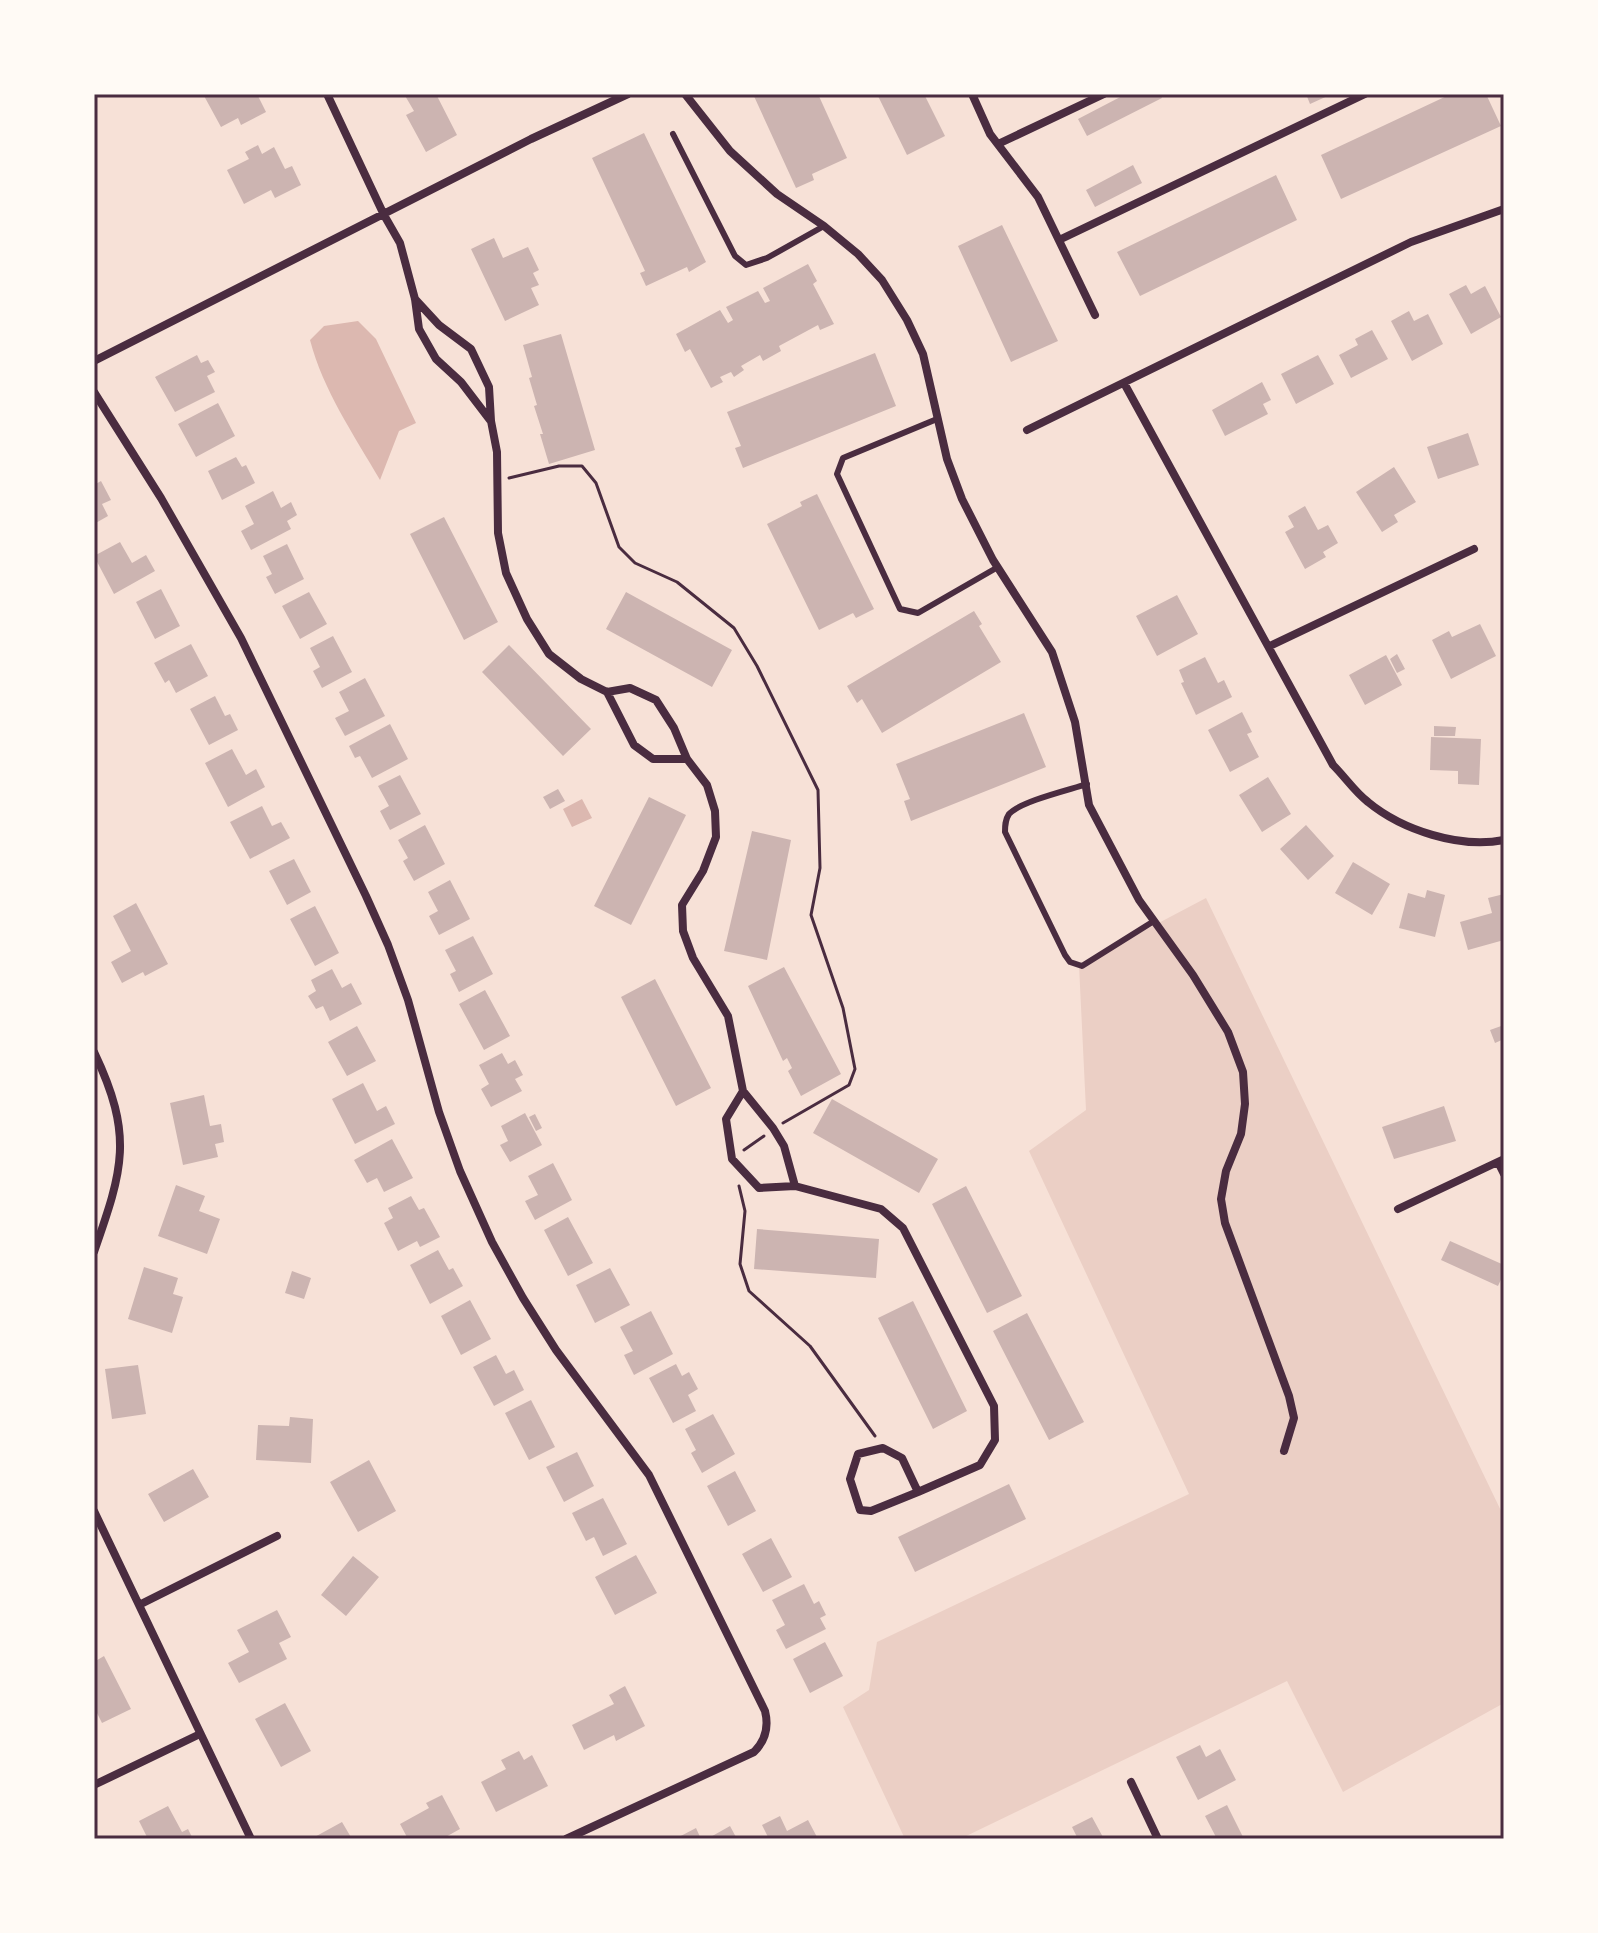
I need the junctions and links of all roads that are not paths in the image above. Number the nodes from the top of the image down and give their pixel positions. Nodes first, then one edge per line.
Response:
1 (327, 94) edge
2 (628, 94) edge
3 (685, 94) edge
4 (972, 94) edge
5 (1104, 94) edge
6 (1365, 94) edge
7 (673, 134) dead end
8 (998, 144) junction
9 (1504, 209) edge
10 (384, 215) junction
11 (824, 226) junction
12 (1059, 240) junction
13 (415, 299) junction
14 (1095, 315) dead end
15 (94, 361) edge
16 (1124, 383) junction
17 (94, 392) edge
18 (937, 419) junction
19 (491, 421) junction
20 (1027, 430) dead end
21 (1474, 549) dead end
22 (998, 567) junction
23 (1270, 646) junction
24 (607, 692) junction
25 (687, 759) junction
26 (1087, 784) junction
27 (1504, 840) edge
28 (1154, 921) junction
29 (94, 1052) edge
30 (743, 1091) junction
31 (1501, 1160) edge
32 (1504, 1174) edge
33 (795, 1186) junction
34 (1398, 1209) dead end
35 (94, 1252) edge
36 (1284, 1451) dead end
37 (918, 1492) junction
38 (94, 1511) edge
39 (277, 1536) dead end
40 (139, 1605) junction
41 (200, 1734) junction
42 (1131, 1782) dead end
43 (94, 1785) edge
44 (251, 1839) edge
45 (566, 1839) edge
46 (1158, 1839) edge

1 - 10 street
2 - 10 street
3 - 11 street
4 - 8 street
5 - 8 street
6 - 12 street
7 - 11 lane
8 - 12 street
9 - 16 street
10 - 13 street
10 - 15 street
11 - 18 street
12 - 14 street
13 - 19 street
13 - 19 street
16 - 20 street
16 - 23 street
17 - 45 street
18 - 22 street
18 - 22 lane
19 - 24 street
21 - 23 street
22 - 26 street
23 - 27 street
24 - 25 street
24 - 25 street
25 - 30 street
26 - 28 street
26 - 28 lane
28 - 36 street
29 - 35 street
30 - 33 street
30 - 33 street
31 - 32 street
31 - 34 street
33 - 37 street
37 - 37 street
38 - 40 street
39 - 40 street
40 - 41 street
41 - 43 street
41 - 44 street
42 - 46 street

